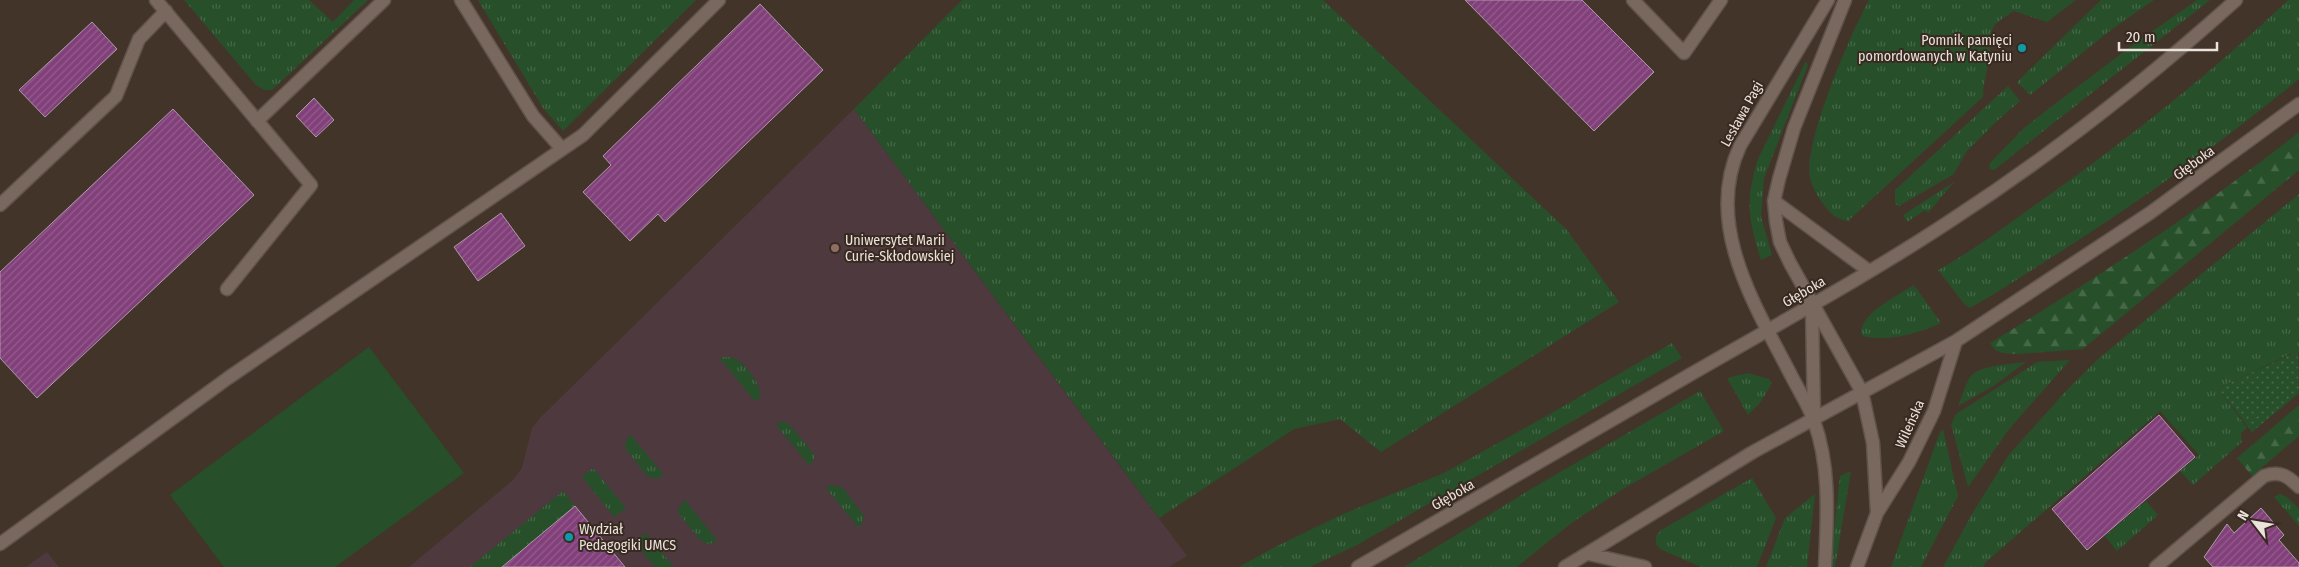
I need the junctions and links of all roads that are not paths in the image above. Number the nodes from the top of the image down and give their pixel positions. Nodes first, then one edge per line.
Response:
1 (156, 0) edge
2 (384, 0) edge
3 (461, 0) edge
4 (719, 0) edge
5 (1633, 0) edge
6 (1721, 0) edge
7 (1828, 0) edge
8 (1845, 0) edge
9 (2236, 0) edge
10 (166, 11) junction
11 (2299, 104) edge
12 (257, 121) junction
13 (562, 149) junction
14 (1774, 201) junction
15 (0, 205) edge
16 (1869, 271) junction
17 (227, 289) dead end
18 (1812, 306) junction
19 (1768, 330) junction
20 (1956, 341) junction
21 (1862, 392) junction
22 (1814, 419) junction
23 (2299, 487) edge
24 (1877, 512) junction
25 (0, 544) edge
26 (1589, 554) junction
27 (1358, 567) edge
28 (1565, 567) edge
29 (1645, 567) edge
30 (1824, 567) edge
31 (1857, 567) edge
32 (2156, 567) edge

1 - 10 street
2 - 12 street
3 - 13 street
4 - 13 street
5 - 6 street
7 - 19 street, Lesława Pagi
8 - 14 street
9 - 16 street, Głęboka
10 - 12 street
10 - 15 street
11 - 20 street, Głęboka
12 - 17 street
13 - 25 street
14 - 16 street
14 - 18 street
16 - 18 street, Głęboka
18 - 19 street, Głęboka
18 - 21 street
18 - 22 street
19 - 22 street, Lesława Pagi
19 - 27 street, Głęboka
20 - 21 street, Głęboka
20 - 24 street, Wileńska
21 - 22 street, Głęboka
21 - 24 street, Wileńska
22 - 26 street, Głęboka
22 - 30 street
23 - 32 street
24 - 31 street, Wileńska
26 - 28 street, Głęboka
26 - 29 street

